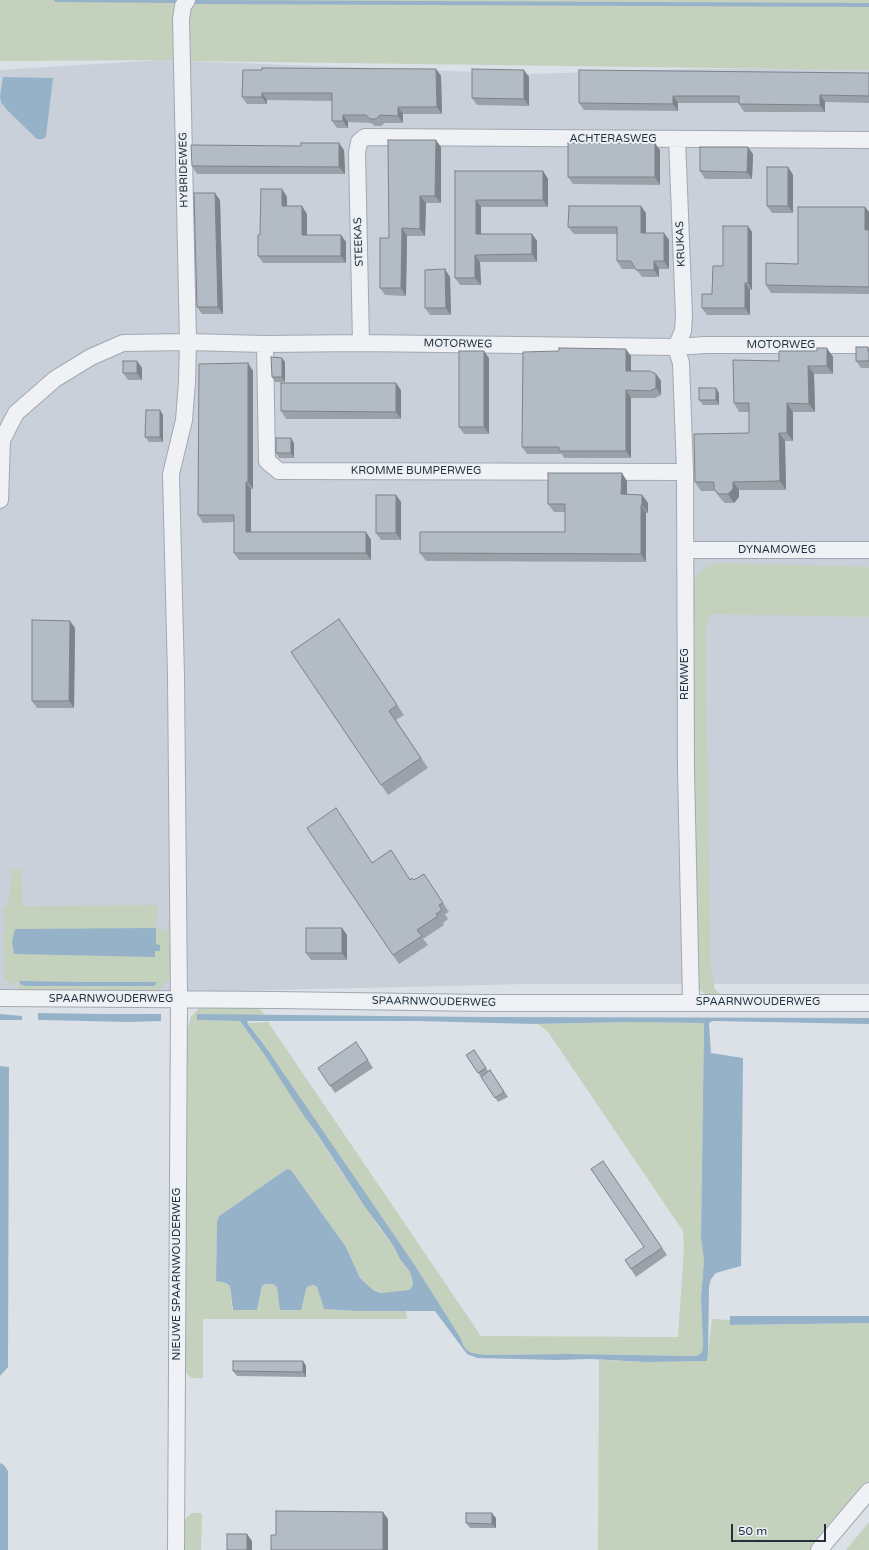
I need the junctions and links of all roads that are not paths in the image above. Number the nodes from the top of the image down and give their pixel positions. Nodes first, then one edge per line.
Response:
1 (187, 0) edge
2 (677, 139) junction
3 (869, 140) edge
4 (359, 142) joint
5 (188, 342) junction
6 (361, 343) junction
7 (265, 344) junction
8 (869, 345) edge
9 (676, 346) junction
10 (685, 472) junction
11 (0, 500) edge
12 (869, 550) edge
13 (684, 564) junction
14 (0, 998) edge
15 (179, 999) junction
16 (691, 1002) junction
17 (869, 1003) edge
18 (869, 1491) edge
19 (176, 1550) edge
20 (819, 1550) edge

1 - 5 street, HYBRIDEWEG
2 - 3 street, ACHTERASWEG
2 - 4 street, ACHTERASWEG
2 - 9 street, KRUKAS
4 - 6 street, STEEKAS
5 - 7 street, MOTORWEG
5 - 11 street, MOTORWEG
5 - 15 street, HYBRIDEWEG
6 - 7 street, MOTORWEG
6 - 9 street, MOTORWEG
7 - 10 street, KROMME BUMPERWEG
8 - 9 street, MOTORWEG
9 - 10 street, REMWEG
10 - 13 street, REMWEG
12 - 13 street, DYNAMOWEG
13 - 16 street, REMWEG
14 - 15 street, SPAARNWOUDERWEG
15 - 16 street, SPAARNWOUDERWEG
15 - 19 street, NIEUWE SPAARNWOUDERWEG
16 - 17 street, SPAARNWOUDERWEG
18 - 20 street

